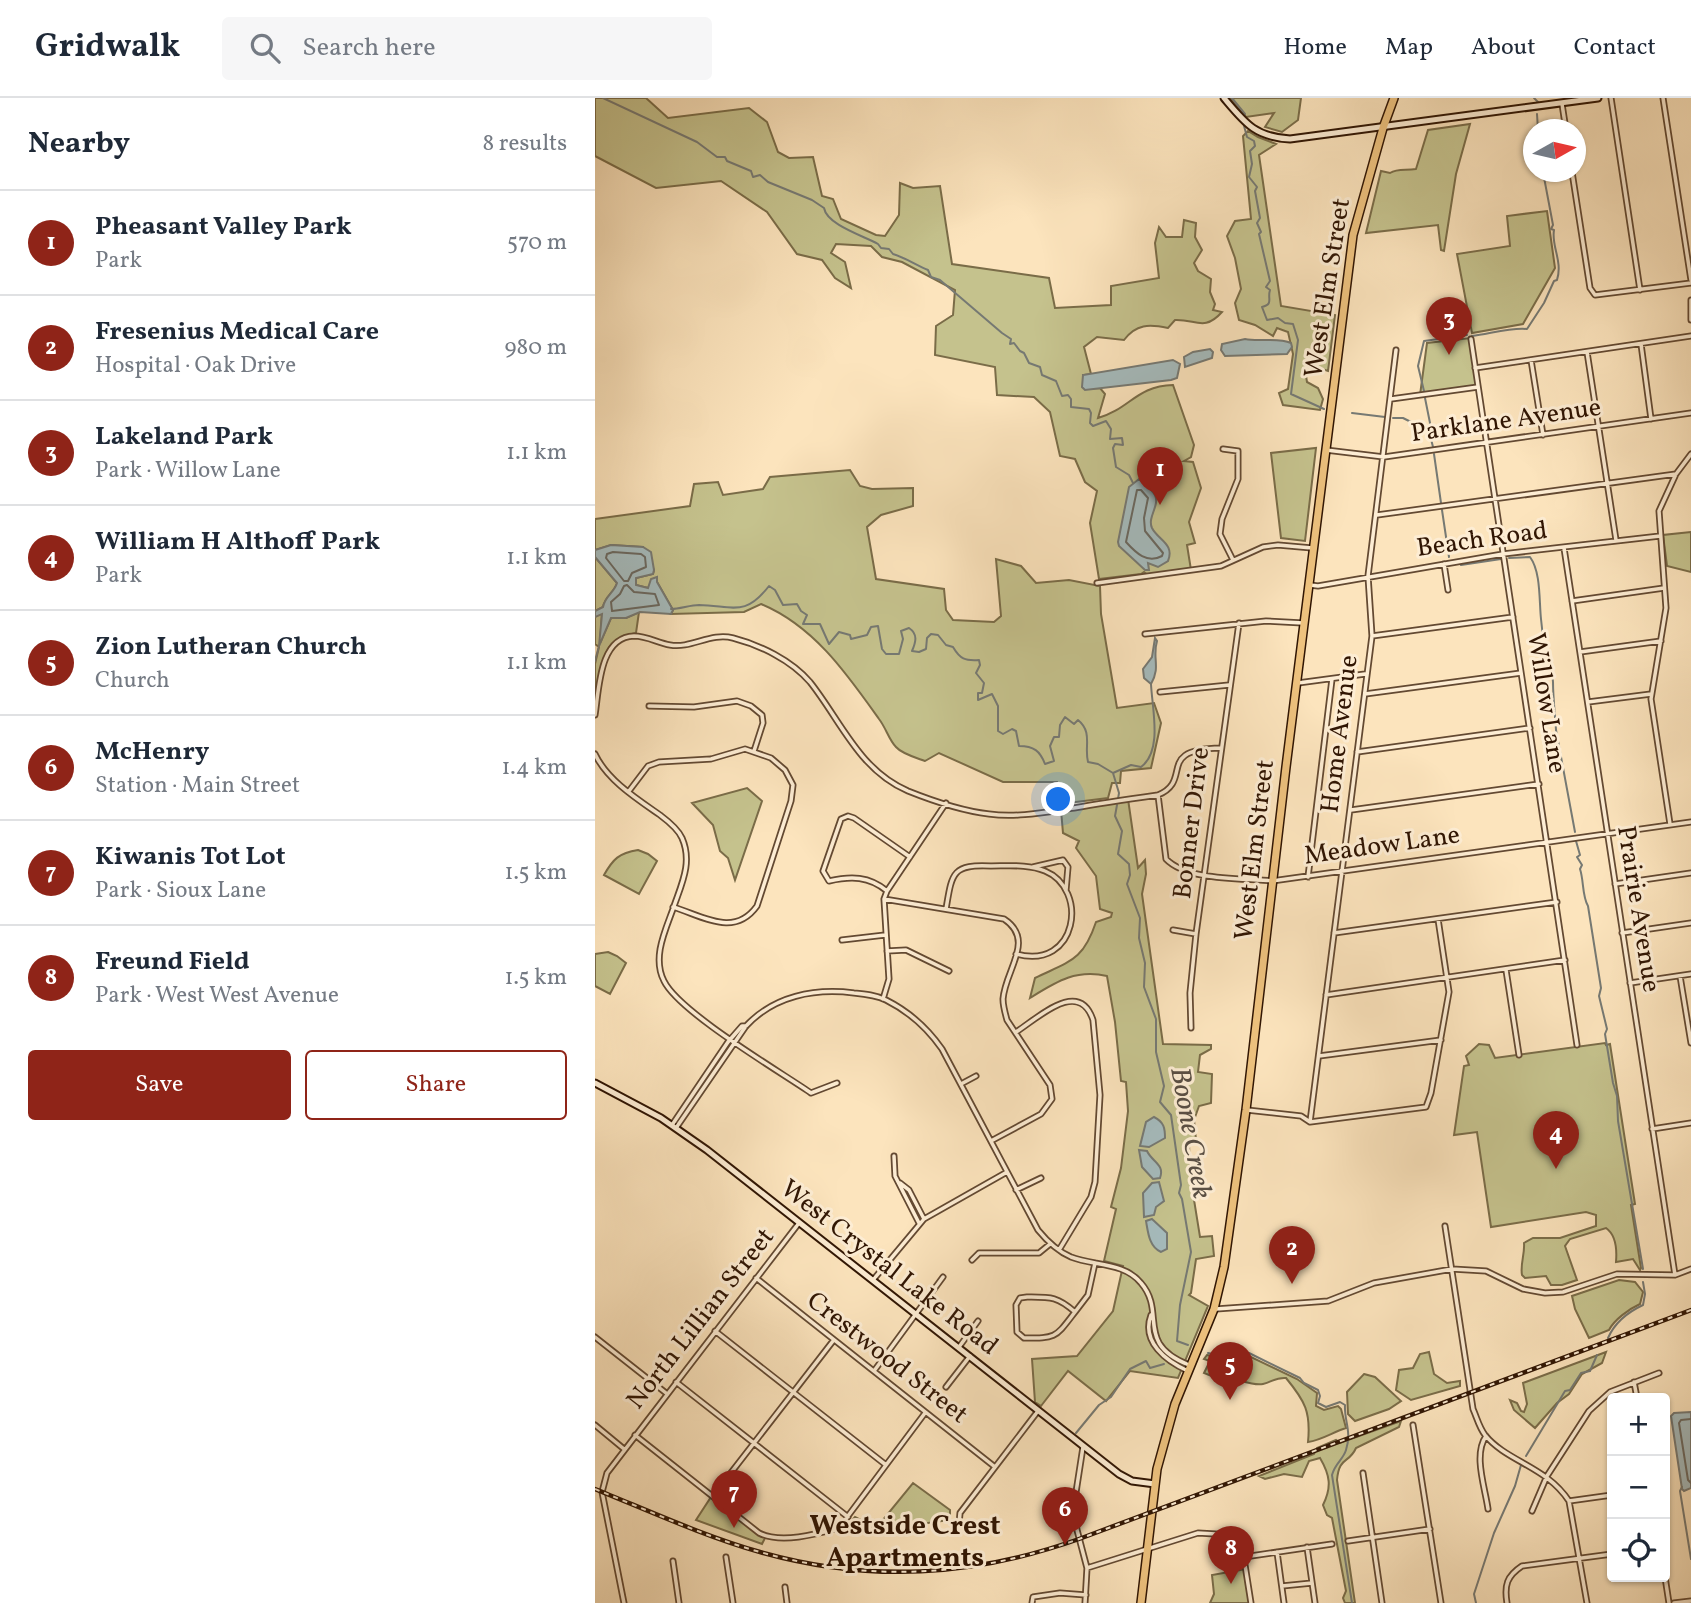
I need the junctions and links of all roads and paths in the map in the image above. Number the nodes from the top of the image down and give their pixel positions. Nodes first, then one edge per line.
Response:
1 (1224, 98) edge
2 (1394, 98) edge
3 (1598, 98) edge
4 (1611, 98) edge
5 (1664, 98) edge
6 (1587, 99) edge
7 (1562, 104) junction
8 (1564, 119) edge
9 (1383, 128) junction
10 (1574, 182) edge
11 (1691, 282) edge
12 (1640, 290) junction
13 (1691, 300) edge
14 (1691, 320) edge
15 (1691, 336) edge
16 (1471, 340) dead end
17 (1641, 344) junction
18 (1396, 350) dead end
19 (1587, 352) junction
20 (1531, 360) junction
21 (1475, 368) junction
22 (1478, 387) junction
23 (1391, 399) junction
24 (1691, 414) edge
25 (1651, 419) junction
26 (1598, 428) junction
27 (1543, 435) junction
28 (1487, 443) junction
29 (1223, 449) dead end
30 (1326, 450) junction
31 (1691, 454) edge
32 (1384, 457) junction
33 (1677, 474) junction
34 (1608, 483) junction
35 (1495, 499) junction
36 (1377, 515) junction
37 (1660, 536) junction
38 (1616, 541) junction
39 (1314, 548) junction
40 (1565, 548) junction
41 (1503, 554) junction
42 (1233, 561) junction
43 (1444, 564) junction
44 (1368, 576) junction
45 (1097, 583) dead end
46 (1311, 585) junction
47 (1665, 588) junction
48 (1448, 590) dead end
49 (1572, 601) junction
50 (1513, 617) junction
51 (1239, 623) junction
52 (1305, 624) junction
53 (1145, 634) dead end
54 (1372, 636) junction
55 (1662, 641) junction
56 (1580, 652) junction
57 (1521, 673) junction
58 (1366, 674) junction
59 (1332, 679) junction
60 (1298, 683) junction
61 (1229, 685) junction
62 (1160, 692) dead end
63 (1365, 694) junction
64 (1651, 694) junction
65 (596, 697) edge
66 (1588, 702) junction
67 (649, 706) dead end
68 (595, 715) edge
69 (1530, 728) junction
70 (1221, 748) junction
71 (754, 751) junction
72 (1357, 752) junction
73 (595, 754) edge
74 (1539, 784) junction
75 (629, 791) junction
76 (1158, 795) junction
77 (946, 803) junction
78 (1351, 810) junction
79 (1691, 822) edge
80 (1670, 824) junction
81 (1607, 833) junction
82 (1547, 842) junction
83 (910, 857) junction
84 (1031, 867) junction
85 (1342, 871) junction
86 (1691, 873) edge
87 (1204, 874) junction
88 (1308, 877) junction
89 (1272, 881) junction
90 (1615, 884) junction
91 (1066, 890) junction
92 (887, 891) junction
93 (884, 899) junction
94 (1557, 902) junction
95 (673, 907) junction
96 (946, 909) junction
97 (1438, 919) junction
98 (1691, 923) edge
99 (1173, 930) dead end
100 (1333, 933) junction
101 (1622, 933) junction
102 (1196, 934) junction
103 (885, 935) junction
104 (842, 940) dead end
105 (887, 951) junction
106 (1016, 954) junction
107 (1565, 960) junction
108 (1506, 970) junction
109 (949, 971) dead end
110 (1691, 974) edge
111 (1681, 976) junction
112 (1447, 978) junction
113 (1630, 982) junction
114 (1326, 995) junction
115 (883, 999) junction
116 (746, 1026) junction
117 (1191, 1028) dead end
118 (1016, 1032) junction
119 (731, 1038) junction
120 (1441, 1040) junction
121 (736, 1042) junction
122 (1691, 1043) edge
123 (1577, 1045) dead end
124 (1520, 1055) dead end
125 (1319, 1056) junction
126 (976, 1076) dead end
127 (595, 1083) edge
128 (837, 1083) dead end
129 (961, 1084) junction
130 (1246, 1110) junction
131 (1310, 1122) junction
132 (1691, 1123) edge
133 (674, 1126) junction
134 (1652, 1129) junction
135 (991, 1142) junction
136 (894, 1156) dead end
137 (1007, 1172) junction
138 (1041, 1178) dead end
139 (900, 1184) junction
140 (1016, 1190) junction
141 (924, 1219) junction
142 (800, 1221) junction
143 (919, 1223) junction
144 (1445, 1226) dead end
145 (1050, 1244) junction
146 (1059, 1250) junction
147 (972, 1260) dead end
148 (1095, 1263) junction
149 (1452, 1269) junction
150 (1691, 1269) edge
151 (1675, 1275) junction
152 (943, 1277) dead end
153 (756, 1278) junction
154 (873, 1280) junction
155 (1214, 1309) junction
156 (1075, 1312) junction
157 (916, 1313) junction
158 (978, 1321) dead end
159 (715, 1331) junction
160 (595, 1337) edge
161 (833, 1341) junction
162 (959, 1347) junction
163 (970, 1356) junction
164 (1190, 1368) junction
165 (874, 1371) junction
166 (1659, 1373) dead end
167 (676, 1382) junction
168 (1634, 1382) junction
169 (946, 1387) dead end
170 (794, 1392) junction
171 (666, 1393) junction
172 (1636, 1393) edge
173 (1038, 1411) junction
174 (925, 1413) junction
175 (595, 1425) edge
176 (1413, 1425) dead end
177 (635, 1435) junction
178 (1486, 1436) junction
179 (754, 1445) junction
180 (1083, 1447) junction
181 (624, 1449) junction
182 (886, 1465) junction
183 (995, 1467) junction
184 (1363, 1473) dead end
185 (1547, 1476) junction
186 (1155, 1484) junction
187 (1607, 1495) edge
188 (713, 1496) junction
189 (1569, 1500) junction
190 (1488, 1509) dead end
191 (1532, 1511) dead end
192 (848, 1517) junction
193 (959, 1524) dead end
194 (1430, 1529) junction
195 (1373, 1538) junction
196 (1348, 1541) dead end
197 (1332, 1544) dead end
198 (1307, 1547) junction
199 (1147, 1549) junction
200 (1277, 1552) junction
201 (1607, 1555) edge
202 (726, 1557) dead end
203 (1244, 1557) junction
204 (1580, 1559) junction
205 (673, 1561) dead end
206 (1087, 1568) junction
207 (1666, 1582) edge
208 (1312, 1583) junction
209 (1282, 1586) junction
210 (785, 1587) dead end
211 (1086, 1595) junction
212 (1691, 1601) edge
213 (624, 1603) edge
214 (679, 1603) edge
215 (733, 1603) edge
216 (787, 1603) edge
217 (1032, 1603) edge
218 (1085, 1603) edge
219 (1141, 1603) edge
220 (1251, 1603) edge
221 (1284, 1603) edge
222 (1315, 1603) edge
223 (1382, 1603) edge
224 (1441, 1603) edge
225 (1507, 1603) edge
226 (1587, 1603) edge
227 (1671, 1603) edge

1 - 9 street
2 - 9 main road, West Elm Street
3 - 6 street
4 - 12 street
5 - 11 street
6 - 7 street
7 - 8 street
7 - 9 street
9 - 30 main road, West Elm Street
10 - 12 street
11 - 12 street
13 - 14 street
15 - 17 street
16 - 21 street, Willow Lane
17 - 19 street
17 - 25 street
18 - 23 street, Home Avenue
19 - 20 street
19 - 26 street
20 - 21 street
20 - 27 street
21 - 22 street, Willow Lane
22 - 23 street
22 - 28 street, Willow Lane
23 - 32 street, Home Avenue
24 - 25 street, Parklane Avenue
25 - 26 street, Parklane Avenue
26 - 27 street, Parklane Avenue
26 - 34 street
27 - 28 street, Parklane Avenue
28 - 32 street, Parklane Avenue
28 - 35 street, Willow Lane
29 - 42 street
30 - 32 street, Parklane Avenue
30 - 39 main road, West Elm Street
31 - 33 street
32 - 36 street, Home Avenue
33 - 34 street
33 - 37 street
34 - 35 street
34 - 38 street
35 - 36 street
35 - 41 street, Willow Lane
36 - 44 street, Home Avenue
37 - 38 street, Beach Road
37 - 47 street
38 - 40 street, Beach Road
39 - 42 street
39 - 46 main road, West Elm Street
40 - 41 street, Beach Road
40 - 49 street, Prairie Avenue
41 - 43 street, Beach Road
41 - 50 street, Willow Lane
42 - 45 street
43 - 44 street, Beach Road
43 - 48 street
44 - 46 street, Beach Road
44 - 54 street, Home Avenue
46 - 52 main road, West Elm Street
47 - 49 street
47 - 55 street
49 - 56 street, Prairie Avenue
50 - 54 street
50 - 57 street, Willow Lane
51 - 52 street
51 - 53 street
51 - 61 street, Bonner Drive
52 - 60 main road, West Elm Street
54 - 58 street, Home Avenue
55 - 56 street
55 - 64 street
56 - 66 street, Prairie Avenue
57 - 63 street
57 - 69 street, Willow Lane
58 - 59 street
58 - 63 street, Home Avenue
59 - 60 street
59 - 88 street
60 - 89 main road, West Elm Street
61 - 62 street
61 - 70 street, Bonner Drive
63 - 72 street, Home Avenue
64 - 66 street
64 - 80 street
65 - 68 street
65 - 77 street
66 - 81 street, Prairie Avenue
67 - 71 street
69 - 72 street
69 - 74 street, Willow Lane
70 - 76 street
70 - 87 street, Bonner Drive
71 - 75 street
71 - 95 street
72 - 78 street, Home Avenue
73 - 75 street
74 - 78 street
74 - 82 street, Willow Lane
75 - 95 street
76 - 77 street
76 - 87 street, Meadow Lane
77 - 83 street
78 - 85 street, Home Avenue
79 - 80 street, Meadow Lane
80 - 81 street, Meadow Lane
81 - 82 street, Meadow Lane
81 - 90 street, Prairie Avenue
82 - 85 street, Meadow Lane
82 - 94 street, Willow Lane
83 - 92 street
83 - 92 street
84 - 91 street
84 - 91 street
84 - 96 street
85 - 88 street, Meadow Lane
85 - 100 street, Home Avenue
86 - 90 street
87 - 89 street, Meadow Lane
87 - 102 street, Bonner Drive
88 - 89 street, Meadow Lane
89 - 130 main road, West Elm Street
90 - 101 street, Prairie Avenue
91 - 106 street
92 - 93 street
93 - 96 street
93 - 103 street
94 - 97 street
94 - 107 street, Willow Lane
95 - 119 street
96 - 106 street
97 - 100 street
97 - 112 street
98 - 101 street
99 - 102 street
100 - 114 street, Home Avenue
101 - 113 street, Prairie Avenue
102 - 117 street, Bonner Drive
103 - 104 street
103 - 105 street
105 - 109 street
105 - 115 street
106 - 118 street
107 - 108 street
107 - 123 street, Willow Lane
108 - 112 street
108 - 124 street
110 - 111 street
111 - 113 street
111 - 122 street
112 - 114 street
112 - 120 street
113 - 134 street, Prairie Avenue
114 - 125 street, Home Avenue
115 - 116 street
115 - 129 street
116 - 119 street
116 - 121 street
118 - 135 street
118 - 146 street
119 - 121 street
119 - 133 street
120 - 125 street
120 - 131 street
121 - 128 street
121 - 133 street
125 - 131 street, Home Avenue
126 - 129 street
127 - 133 street, West Crystal Lake Road
129 - 135 street
130 - 131 street
130 - 155 main road, West Elm Street
132 - 134 street
133 - 142 street, West Crystal Lake Road
134 - 151 street, Prairie Avenue
135 - 137 street
136 - 139 street
137 - 140 street
137 - 141 street
138 - 140 street
139 - 141 street
139 - 143 street
140 - 145 street
141 - 143 street
142 - 153 street, North Lillian Street
142 - 154 street, West Crystal Lake Road
143 - 154 street
144 - 149 street
145 - 146 street
145 - 147 street
146 - 148 street
148 - 156 street
148 - 164 street
149 - 151 street
149 - 155 street
149 - 178 street
150 - 151 street
152 - 157 street
153 - 159 street, North Lillian Street
153 - 161 street, Crestwood Street
154 - 157 street, West Crystal Lake Road
155 - 164 main road, West Elm Street
156 - 156 street
157 - 162 street, West Crystal Lake Road
157 - 165 street
158 - 162 street
159 - 167 street, North Lillian Street
159 - 170 street
160 - 171 street
161 - 165 street, Crestwood Street
161 - 170 street
162 - 163 street, West Crystal Lake Road
163 - 169 street
163 - 173 street, West Crystal Lake Road
164 - 186 main road, West Elm Street
165 - 174 street, Crestwood Street
166 - 168 street
167 - 171 street, North Lillian Street
167 - 179 street
168 - 172 street
168 - 185 street
170 - 179 street
170 - 182 street
171 - 177 street, North Lillian Street
173 - 180 street, West Crystal Lake Road
173 - 183 street
174 - 182 street
174 - 183 street, Crestwood Street
175 - 181 street
176 - 194 street
177 - 181 street, North Lillian Street
177 - 188 street
178 - 185 street
178 - 190 street
179 - 188 street
179 - 192 street
180 - 186 street, West Crystal Lake Road
180 - 206 street
181 - 213 street, North Lillian Street
182 - 192 street
183 - 193 street
184 - 195 street
185 - 189 street
185 - 191 street
186 - 199 main road, West Elm Street
187 - 189 street
188 - 192 street
189 - 204 street
194 - 195 street
194 - 224 street
195 - 196 street
195 - 223 street
197 - 198 street
198 - 200 street
198 - 208 street
199 - 203 street
199 - 206 street
199 - 219 main road, West Elm Street
200 - 203 street
200 - 209 street
201 - 204 street
202 - 215 street
203 - 220 street
204 - 225 street
204 - 226 street
205 - 214 street
206 - 211 street
207 - 227 street
208 - 209 street
208 - 222 street
209 - 221 street
210 - 216 street
211 - 217 street
211 - 218 street
212 - 227 street

